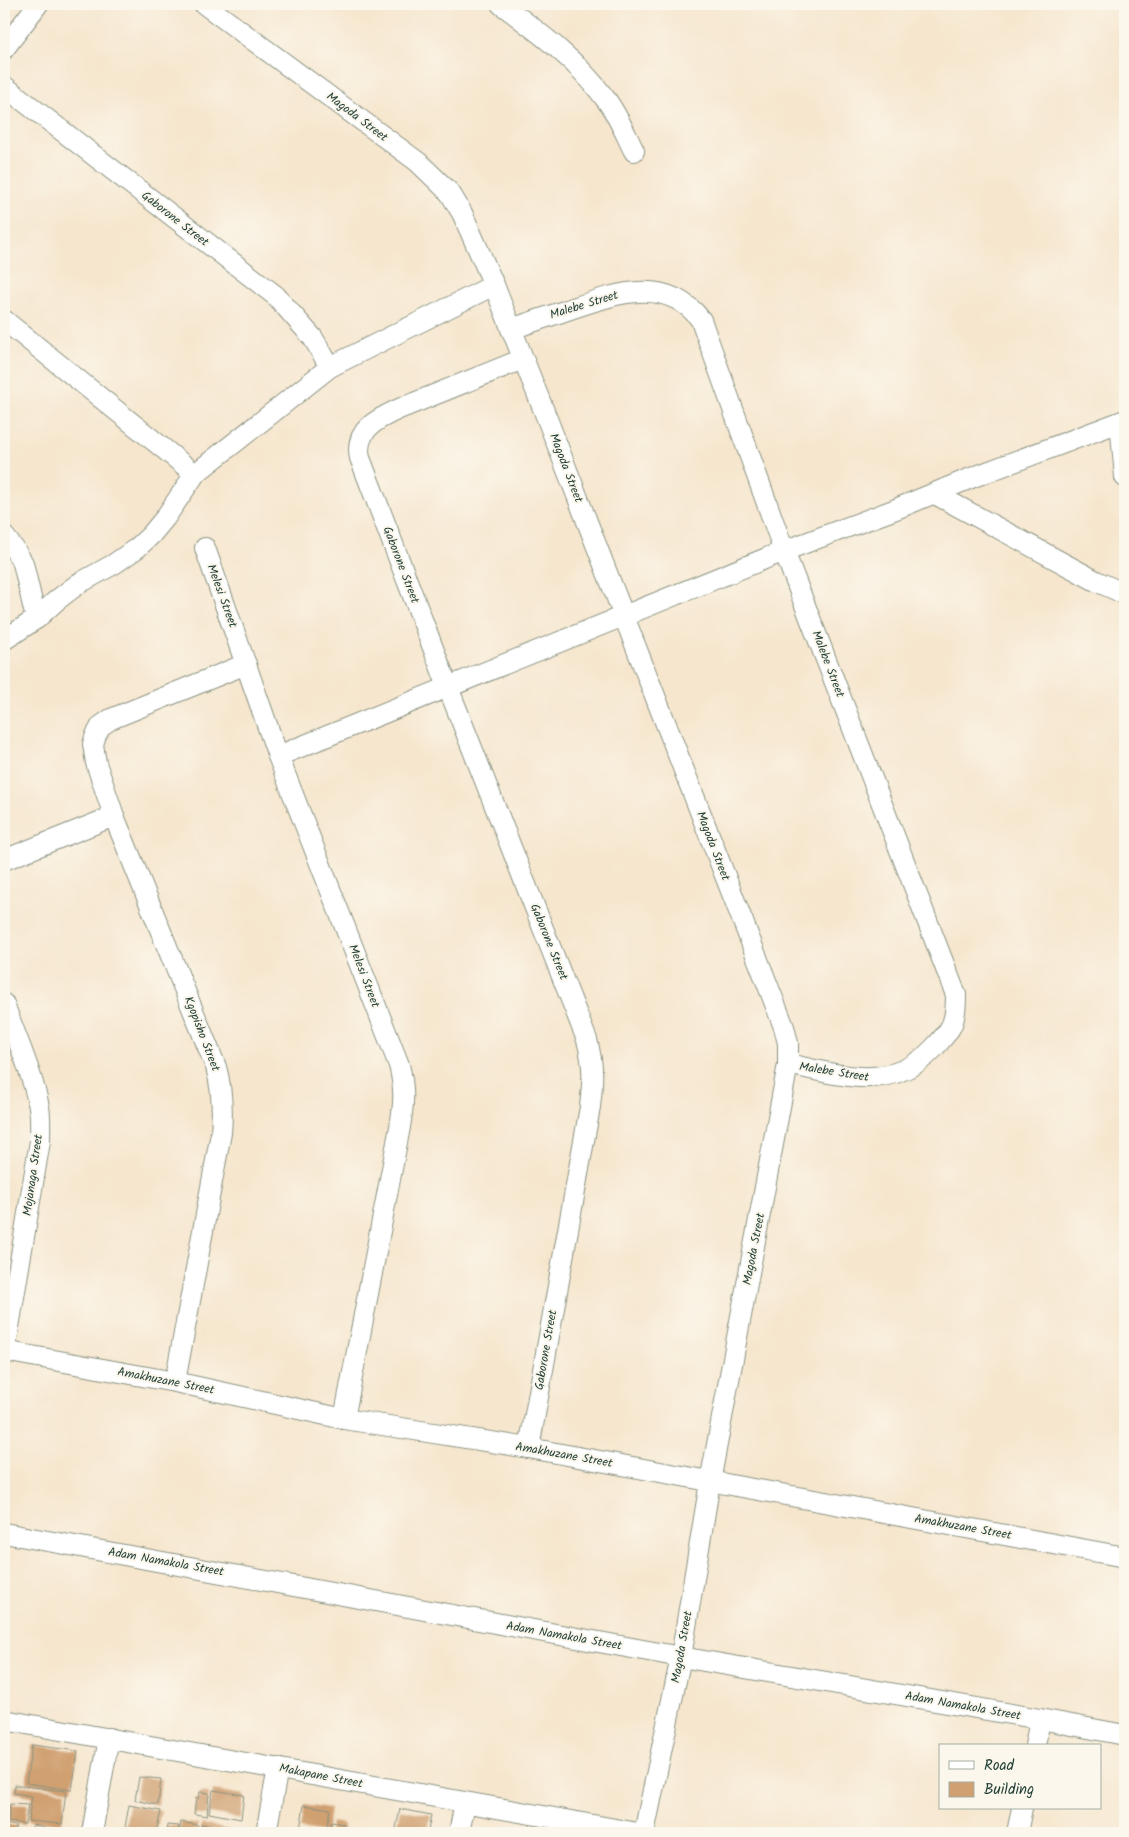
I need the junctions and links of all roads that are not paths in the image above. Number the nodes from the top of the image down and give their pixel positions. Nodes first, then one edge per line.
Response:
1 (38, 4) edge
2 (204, 4) edge
3 (501, 4) edge
4 (4, 48) edge
5 (4, 86) edge
6 (634, 151) dead end
7 (494, 285) junction
8 (4, 320) edge
9 (511, 329) junction
10 (523, 359) junction
11 (330, 367) junction
12 (1123, 421) edge
13 (195, 474) junction
14 (1125, 477) edge
15 (935, 494) junction
16 (4, 536) edge
17 (205, 548) dead end
18 (784, 551) junction
19 (1125, 591) edge
20 (623, 616) junction
21 (36, 619) junction
22 (4, 640) edge
23 (246, 664) junction
24 (448, 687) junction
25 (278, 756) junction
26 (114, 816) junction
27 (4, 860) edge
28 (4, 1004) edge
29 (788, 1064) junction
30 (4, 1351) edge
31 (174, 1382) junction
32 (344, 1419) junction
33 (529, 1448) junction
34 (710, 1482) junction
35 (4, 1533) edge
36 (1125, 1557) edge
37 (681, 1657) junction
38 (1040, 1719) junction
39 (4, 1720) edge
40 (1125, 1735) edge
41 (109, 1738) junction
42 (1035, 1744) edge
43 (278, 1768) junction
44 (465, 1803) junction
45 (1022, 1810) edge
46 (92, 1833) edge
47 (266, 1833) edge
48 (459, 1833) edge
49 (638, 1833) edge
50 (644, 1833) edge
51 (1017, 1833) edge

1 - 4 street
2 - 7 street, Magoda Street
3 - 6 street
5 - 11 street, Gaborone Street
7 - 9 street, Magoda Street
7 - 11 street
8 - 13 street
9 - 10 street, Magoda Street
9 - 18 street, Malebe Street
10 - 20 street, Magoda Street
10 - 24 street, Gaborone Street
11 - 13 street
12 - 14 street
12 - 15 street
13 - 21 street
15 - 18 street
15 - 19 street
16 - 21 street
17 - 23 street, Melesi Street
18 - 20 street
18 - 29 street, Malebe Street
20 - 24 street
20 - 29 street, Magoda Street
21 - 22 street
23 - 25 street, Melesi Street
23 - 26 street, Kgopisho Street
24 - 25 street
24 - 33 street, Gaborone Street
25 - 32 street, Melesi Street
26 - 27 street
26 - 31 street, Kgopisho Street
28 - 30 street, Mojanaga Street
29 - 34 street, Magoda Street
30 - 31 street, Amakhuzane Street
31 - 32 street, Amakhuzane Street
32 - 33 street, Amakhuzane Street
33 - 34 street, Amakhuzane Street
34 - 36 street, Amakhuzane Street
34 - 37 street, Magoda Street
35 - 37 street, Adam Namakola Street
37 - 38 street, Adam Namakola Street
37 - 50 street, Magoda Street
38 - 40 street, Adam Namakola Street
38 - 42 street
39 - 41 street, Makapane Street
41 - 43 street, Makapane Street
41 - 46 street
43 - 44 street, Makapane Street
43 - 47 street
44 - 48 street
44 - 49 street, Makapane Street
45 - 51 street

